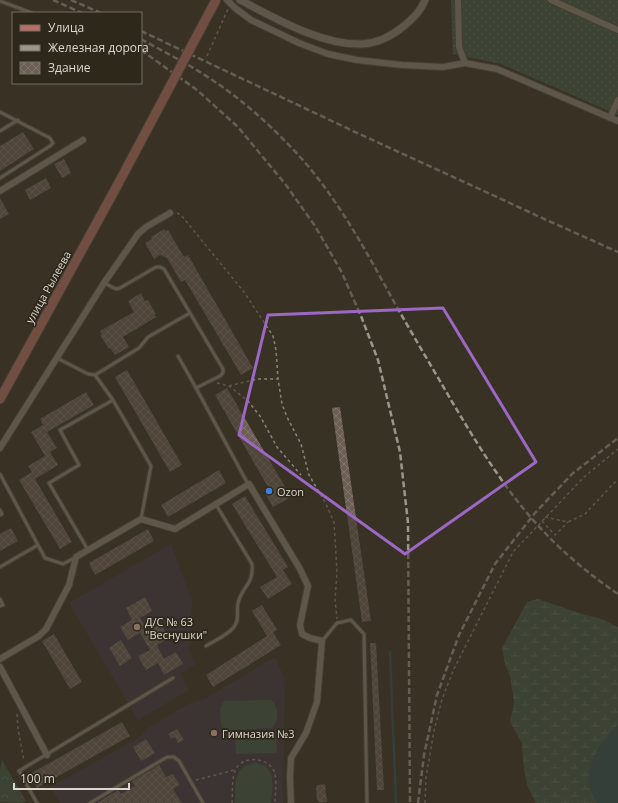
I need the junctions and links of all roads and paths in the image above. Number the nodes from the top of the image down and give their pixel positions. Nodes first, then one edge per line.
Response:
1 (0, 0) edge
2 (216, 0) edge
3 (240, 0) edge
4 (425, 0) edge
5 (458, 0) edge
6 (551, 0) edge
7 (228, 2) edge
8 (30, 12) edge
9 (618, 30) edge
10 (207, 56) dead end
11 (465, 63) junction
12 (618, 100) edge
13 (0, 112) edge
14 (610, 118) junction
15 (18, 120) junction
16 (618, 121) edge
17 (0, 131) edge
18 (83, 140) dead end
19 (0, 178) edge
20 (0, 191) edge
21 (170, 213) joint
22 (104, 283) junction
23 (190, 313) junction
24 (178, 356) dead end
25 (57, 358) junction
26 (95, 375) junction
27 (278, 379) junction
28 (208, 382) junction
29 (229, 386) junction
30 (196, 388) junction
31 (0, 399) edge
32 (113, 400) junction
33 (0, 448) edge
34 (618, 449) edge
35 (0, 474) edge
36 (301, 475) dead end
37 (618, 481) edge
38 (249, 484) junction
39 (215, 503) junction
40 (0, 510) edge
41 (0, 515) edge
42 (545, 517) junction
43 (141, 519) junction
44 (542, 521) junction
45 (568, 522) junction
46 (38, 545) junction
47 (88, 550) junction
48 (76, 557) junction
49 (0, 566) edge
50 (0, 599) edge
51 (0, 606) edge
52 (337, 623) junction
53 (322, 641) junction
54 (206, 646) dead end
55 (0, 659) edge
56 (0, 669) edge
57 (173, 678) dead end
58 (19, 702) junction
59 (47, 755) junction
60 (26, 767) junction
61 (235, 769) junction
62 (190, 782) junction
63 (38, 803) edge
64 (90, 803) edge
65 (203, 803) edge
66 (232, 803) edge
67 (274, 803) edge
68 (291, 803) edge
69 (367, 803) edge
70 (425, 803) edge

1 - 8 lane
2 - 31 main road, улица Рылеева, bridge
3 - 4 street
5 - 11 street
6 - 9 street
7 - 10 path
7 - 11 street
11 - 14 street
12 - 14 street
13 - 15 lane
14 - 16 street
15 - 17 lane
15 - 19 lane
18 - 20 street
21 - 22 street
21 - 27 path
22 - 23 lane
22 - 25 street
23 - 26 lane
23 - 28 lane
24 - 30 lane
25 - 26 lane
25 - 33 street
26 - 32 lane
27 - 29 path
27 - 52 path
28 - 29 path
28 - 30 lane
29 - 36 path
30 - 38 lane
32 - 43 lane
32 - 47 lane
34 - 42 path
35 - 46 lane
37 - 45 path
38 - 39 street
38 - 53 street
39 - 43 street
39 - 54 lane
40 - 41 lane
42 - 44 path
42 - 45 path
43 - 47 street
44 - 45 path
44 - 70 path
46 - 48 lane
46 - 49 lane
47 - 48 street
48 - 55 street
50 - 51 lane
52 - 53 lane
52 - 69 lane
53 - 68 street
56 - 58 street
57 - 59 lane
58 - 59 street
58 - 60 path
59 - 60 lane
60 - 63 lane
61 - 62 path
61 - 66 path
61 - 67 path
62 - 64 lane
62 - 65 lane

